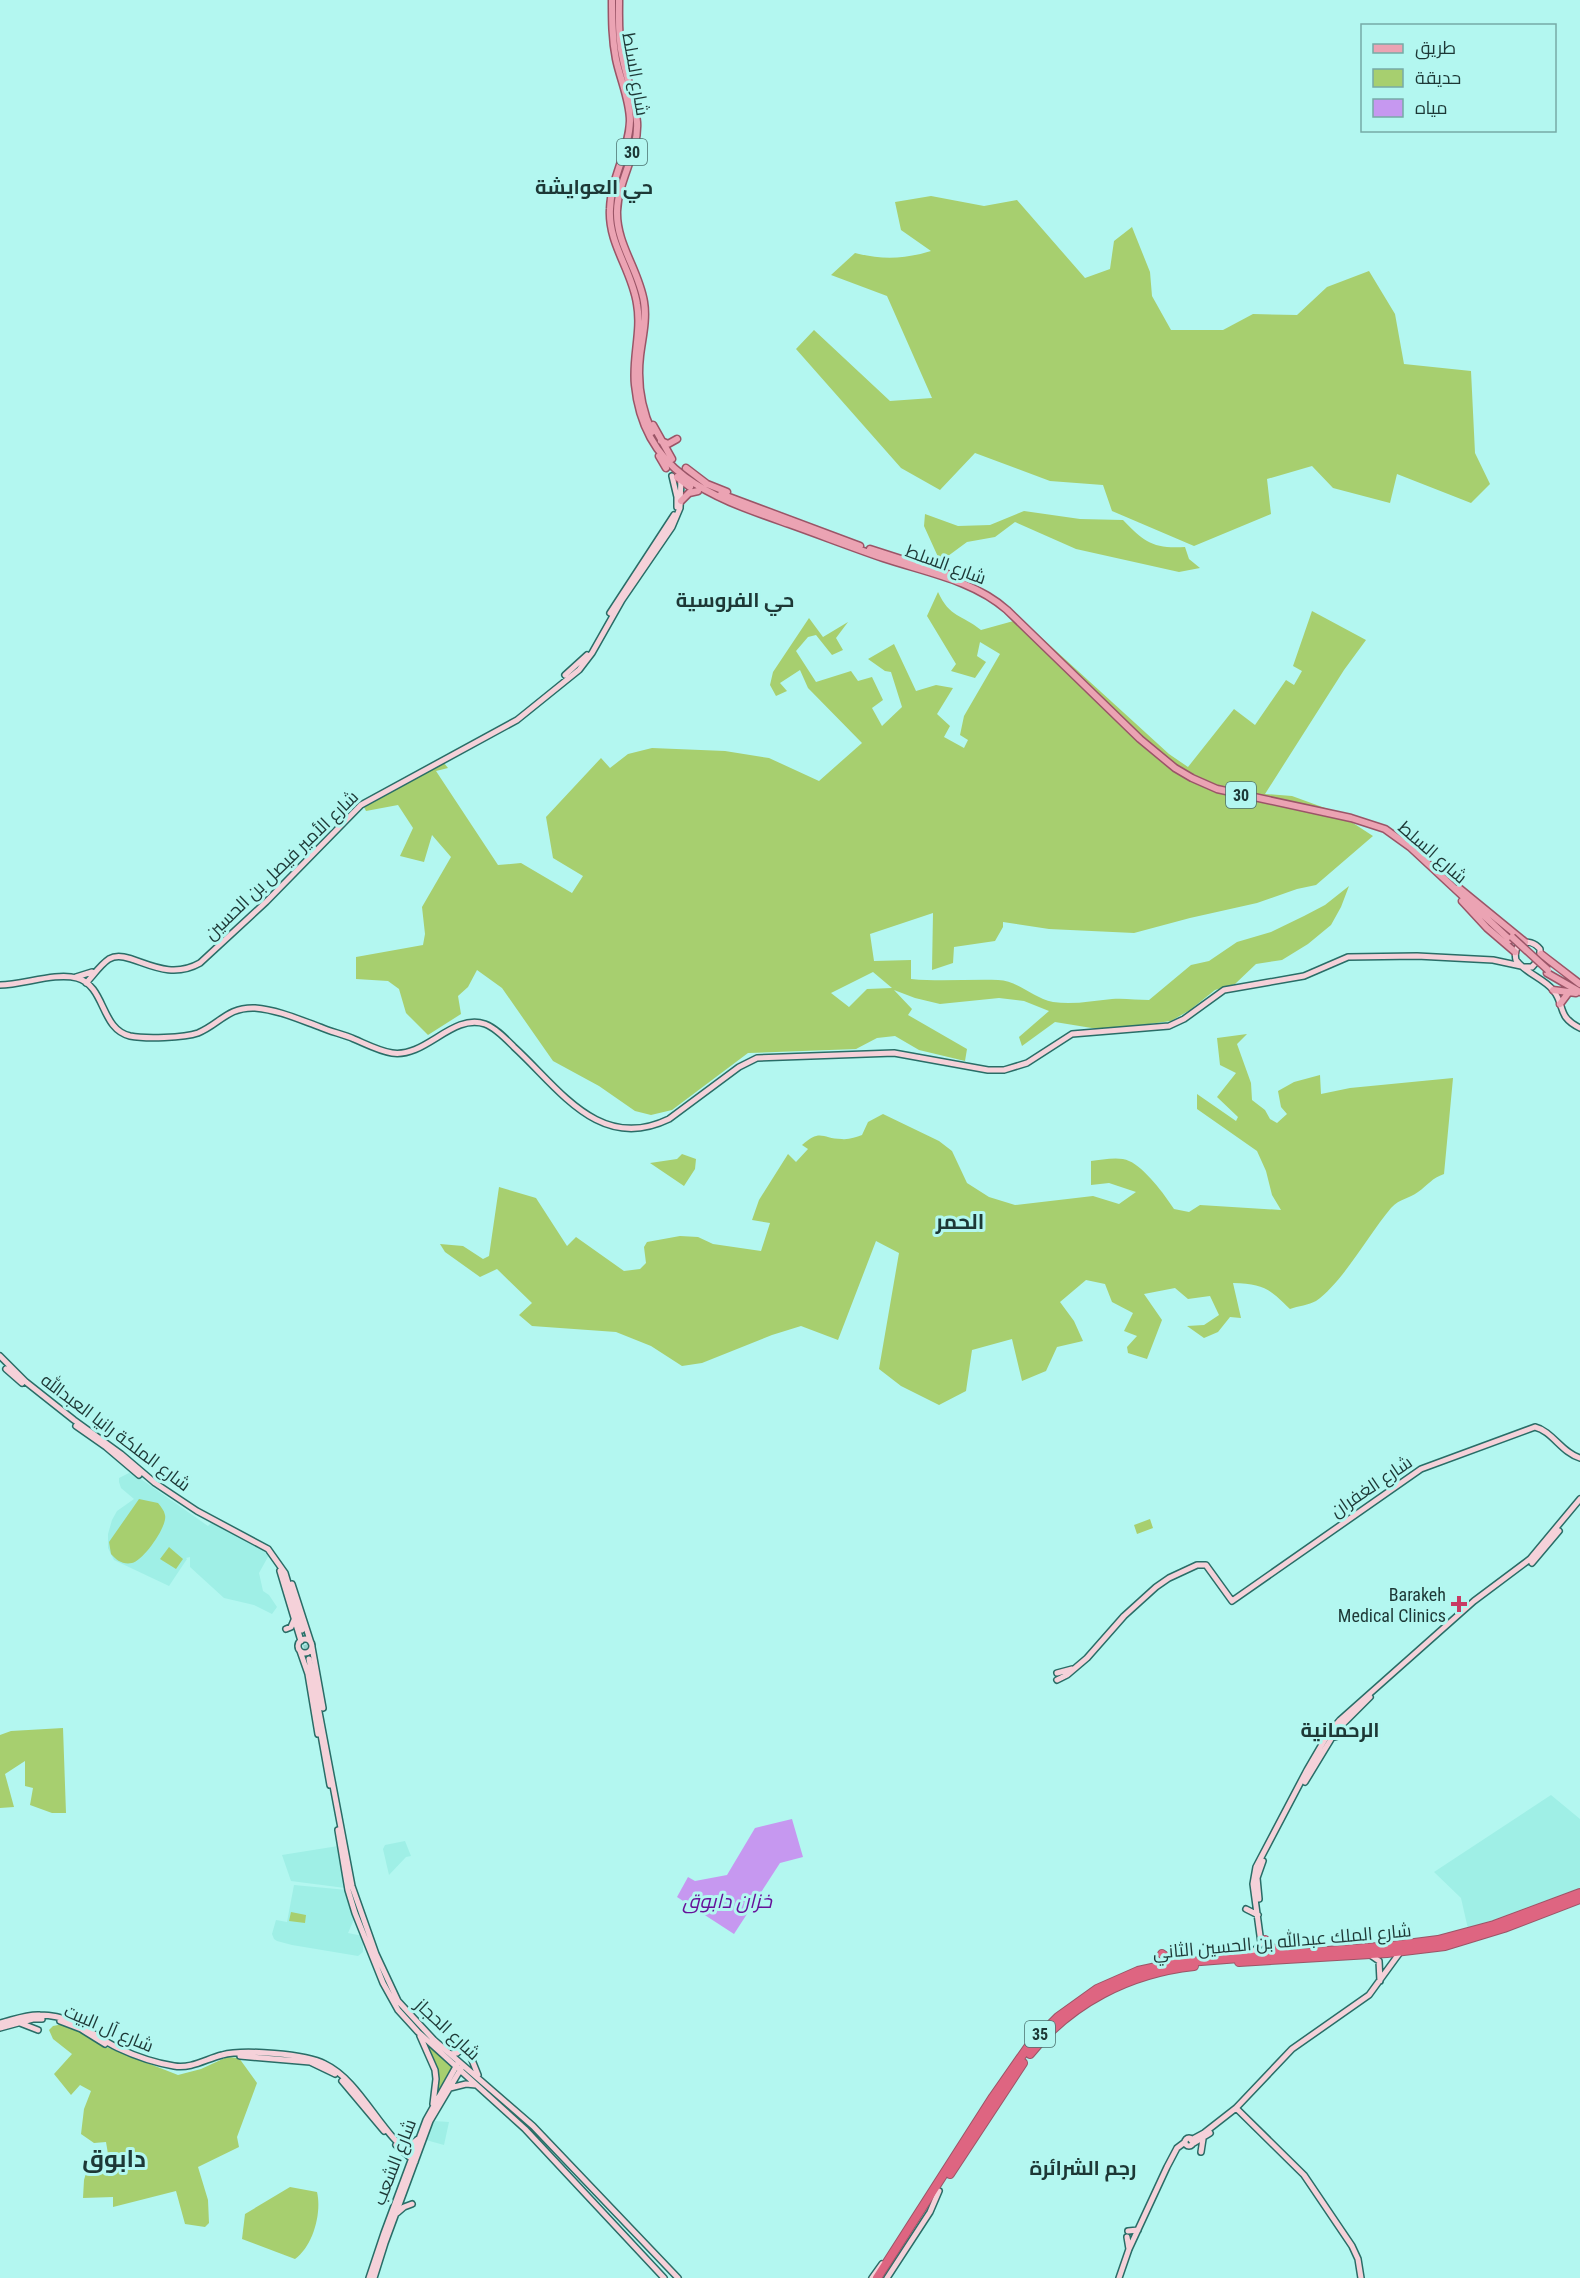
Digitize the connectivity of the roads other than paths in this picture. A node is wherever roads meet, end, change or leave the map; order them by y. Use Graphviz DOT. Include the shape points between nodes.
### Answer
graph roads {
  1 [pos="612,0"];
  2 [pos="619,0"];
  3 [pos="642,342"];
  4 [pos="635,352"];
  5 [pos="645,420"];
  6 [pos="677,439"];
  7 [pos="661,441"];
  8 [pos="672,459"];
  9 [pos="666,468"];
  10 [pos="686,468"];
  11 [pos="678,477"];
  12 [pos="698,492"];
  13 [pos="681,501"];
  14 [pos="783,520"];
  15 [pos="830,534"];
  16 [pos="842,544"];
  17 [pos="543,697"];
  18 [pos="1456,888"];
  19 [pos="1525,942"];
  20 [pos="1515,953"];
  21 [pos="1541,954"];
  22 [pos="1500,961"];
  23 [pos="1536,965"];
  24 [pos="1522,966"];
  25 [pos="1548,971"];
  26 [pos="94,972"];
  27 [pos="75,978"];
  28 [pos="86,985"];
  29 [pos="1580,986"];
  30 [pos="0,987"];
  31 [pos="1556,990"];
  32 [pos="1569,992"];
  33 [pos="1580,993"];
  34 [pos="1560,1005"];
  35 [pos="1580,1028"];
  36 [pos="0,1356"];
  37 [pos="0,1362"];
  38 [pos="1580,1458"];
  39 [pos="1580,1499"];
  40 [pos="1580,1505"];
  41 [pos="281,1569"];
  42 [pos="294,1620"];
  43 [pos="286,1629"];
  44 [pos="301,1630"];
  45 [pos="301,1641"];
  46 [pos="312,1645"];
  47 [pos="300,1651"];
  48 [pos="309,1660"];
  49 [pos="1074,1668"];
  50 [pos="1057,1673"];
  51 [pos="1057,1680"];
  52 [pos="1346,1720"];
  53 [pos="1331,1738"];
  54 [pos="325,1747"];
  55 [pos="1580,1893"];
  56 [pos="1580,1899"];
  57 [pos="1246,1909"];
  58 [pos="1258,1914"];
  59 [pos="1265,1940"];
  60 [pos="1401,1952"];
  61 [pos="1162,1954"];
  62 [pos="1284,1954"];
  63 [pos="1369,1954"];
  64 [pos="1243,1956"];
  65 [pos="1266,1958"];
  66 [pos="1175,1963"];
  67 [pos="1379,1983"];
  68 [pos="44,2019"];
  69 [pos="19,2023"];
  70 [pos="0,2025"];
  71 [pos="418,2032"];
  72 [pos="450,2054"];
  73 [pos="460,2066"];
  74 [pos="483,2080"];
  75 [pos="479,2087"];
  76 [pos="448,2089"];
  77 [pos="433,2105"];
  78 [pos="1237,2109"];
  79 [pos="419,2138"];
  80 [pos="1203,2138"];
  81 [pos="1188,2142"];
  82 [pos="398,2143"];
  83 [pos="400,2150"];
  84 [pos="1176,2150"];
  85 [pos="1200,2152"];
  86 [pos="414,2159"];
  87 [pos="405,2176"];
  88 [pos="404,2191"];
  89 [pos="935,2193"];
  90 [pos="395,2214"];
  91 [pos="1138,2230"];
  92 [pos="1129,2249"];
  93 [pos="1127,2257"];
  94 [pos="886,2277"];
  95 [pos="369,2278"];
  96 [pos="374,2278"];
  97 [pos="664,2278"];
  98 [pos="678,2278"];
  99 [pos="872,2278"];
  100 [pos="877,2278"];
  101 [pos="1119,2278"];
  102 [pos="1361,2278"];
  1 -- 4 [label="main road, شارع السلط / 30" via="613,44 630,119 628,142 610,199 610,221 636,297 639,318"];
  2 -- 3 [label="main road, شارع السلط / 30" via="620,46 637,124 619,195 617,220 643,294"];
  3 -- 5 [label="main road, شارع السلط / 30" via="639,382"];
  3 -- 7 [label="main road" via="645,400"];
  4 -- 5 [label="main road, شارع السلط / 30" via="635,385"];
  4 -- 9 [label="main road" via="631,378 636,414"];
  5 -- 14 [label="main road, شارع السلط / 30" via="660,452 694,484 725,500"];
  6 -- 7 [label="main road" via="668,444"];
  7 -- 8 [label="main road"];
  10 -- 15 [label="main road" via="715,488 816,525"];
  11 -- 12 [label="main road"];
  11 -- 13 [label="street, شارع الأمير فيصل بن الحسين"];
  11 -- 17 [label="street, شارع الأمير فيصل بن الحسين" via="677,508 665,531 615,604 588,654"];
  12 -- 13 [label="main road" via="689,493"];
  12 -- 16 [label="main road"];
  13 -- 17 [label="street, شارع الأمير فيصل بن الحسين" via="672,527 622,600 592,653 579,670"];
  14 -- 15 [label="main road, شارع السلط / 30"];
  14 -- 16 [label="main road, شارع السلط / 30"];
  15 -- 18 [label="main road, شارع السلط / 30" via="993,593 1162,754 1190,774 1222,786 1376,821 1403,837"];
  16 -- 18 [label="main road, شارع السلط / 30" via="973,587 994,599 1140,739 1192,778 1227,791 1375,825 1405,842"];
  17 -- 26 [label="street, شارع الأمير فيصل بن الحسين" via="501,726 357,803 258,906 194,963 170,968 118,953 107,957"];
  18 -- 19 [label="main road"];
  18 -- 20 [label="main road" via="1477,917"];
  18 -- 25 [label="main road, شارع السلط / 30, bridge"];
  19 -- 20 [label="street" via="1518,945"];
  19 -- 21 [label="street" via="1536,944"];
  20 -- 22 [label="street"];
  20 -- 24 [label="street"];
  21 -- 23 [label="street"];
  21 -- 29 [label="main road"];
  22 -- 24 [label="street"];
  22 -- 28 [label="street" via="1348,957 1304,976 1224,990 1169,1026 1072,1034 1027,1063 1009,1069 988,1070 894,1053 757,1058 669,1119 629,1129 609,1126 578,1108 486,1024 462,1025 410,1051 394,1053 289,1015 247,1008 233,1011 192,1035 126,1035 118,1030"];
  23 -- 24 [label="street"];
  23 -- 31 [label="street" via="1537,975"];
  24 -- 31 [label="street"];
  25 -- 29 [label="main road, شارع السلط / 30"];
  25 -- 33 [label="main road, شارع السلط / 30"];
  26 -- 27 [label="street"];
  26 -- 28 [label="street"];
  26 -- 28 [label="street, شارع الأمير فيصل بن الحسين"];
  27 -- 28 [label="street"];
  27 -- 30 [label="street"];
  28 -- 30 [label="street" via="62,981"];
  31 -- 32 [label="main road"];
  31 -- 34 [label="street"];
  32 -- 33 [label="main road"];
  32 -- 34 [label="main road"];
  34 -- 35 [label="street" via="1566,1019"];
  36 -- 41 [label="street, شارع الملكة رانيا العبدالله" via="26,1382 151,1480 193,1509 265,1546"];
  37 -- 41 [label="street, شارع الملكة رانيا العبدالله" via="152,1486 266,1550"];
  38 -- 49 [label="street, شارع الغفران" via="1569,1454 1541,1429 1531,1428 1421,1469 1232,1601 1203,1563 1171,1577 1124,1616"];
  39 -- 58 [label="street" via="1530,1560 1474,1601 1332,1729 1256,1867 1253,1884"];
  40 -- 52 [label="street" via="1532,1562 1483,1598"];
  41 -- 42 [label="street"];
  41 -- 44 [label="street" via="294,1588"];
  42 -- 43 [label="street"];
  42 -- 44 [label="street"];
  44 -- 45 [label="street"];
  44 -- 46 [label="street"];
  45 -- 46 [label="street"];
  45 -- 47 [label="street"];
  46 -- 47 [label="street" via="308,1653"];
  46 -- 48 [label="street"];
  47 -- 48 [label="street"];
  48 -- 54 [label="street" via="318,1737"];
  48 -- 54 [label="street" via="328,1740"];
  49 -- 50 [label="street"];
  49 -- 51 [label="street"];
  52 -- 53 [label="street"];
  52 -- 53 [label="street" via="1347,1733"];
  53 -- 59 [label="street" via="1260,1867 1257,1887"];
  54 -- 71 [label="street, شارع الحجاز" via="344,1870 355,1913 389,1994"];
  54 -- 72 [label="street, شارع الحجاز" via="352,1886 376,1954 400,2004"];
  55 -- 62 [label="highway, شارع الملك عبدالله بن الحسين الثاني / 35" via="1494,1925 1438,1940"];
  56 -- 60 [label="highway, شارع الملك عبدالله بن الحسين الثاني / 35" via="1465,1941"];
  57 -- 58 [label="street"];
  58 -- 64 [label="street" via="1261,1943"];
  59 -- 62 [label="highway"];
  59 -- 65 [label="street"];
  60 -- 63 [label="highway, شارع الملك عبدالله بن الحسين الثاني / 35"];
  60 -- 67 [label="street"];
  61 -- 66 [label="highway"];
  62 -- 65 [label="highway, شارع الملك عبدالله بن الحسين الثاني / 35"];
  63 -- 65 [label="highway, شارع الملك عبدالله بن الحسين الثاني / 35"];
  63 -- 67 [label="street" via="1380,1964"];
  64 -- 65 [label="highway, شارع الملك عبدالله بن الحسين الثاني / 35"];
  64 -- 66 [label="highway, شارع الملك عبدالله بن الحسين الثاني / 35"];
  65 -- 89 [label="highway, شارع الملك عبدالله بن الحسين الثاني / 35" via="1162,1971 1127,1982 1082,2005 1031,2052"];
  66 -- 89 [label="highway, شارع الملك عبدالله بن الحسين الثاني / 35" via="1144,1969 1109,1983 1049,2025 1011,2072"];
  67 -- 78 [label="street" via="1365,1999 1292,2049"];
  68 -- 69 [label="street, شارع آل البيت"];
  68 -- 69 [label="street" via="39,2030"];
  68 -- 83 [label="street, شارع آل البيت" via="71,2024 114,2049 173,2069 242,2056 318,2064 338,2076"];
  69 -- 70 [label="street, شارع آل البيت"];
  70 -- 82 [label="street, شارع آل البيت" via="36,2015 68,2019 120,2049 180,2067 241,2052 315,2059 344,2078"];
  71 -- 73 [label="street, شارع الحجاز"];
  71 -- 77 [label="street" via="435,2070"];
  72 -- 73 [label="street, شارع الحجاز"];
  72 -- 74 [label="street" via="466,2048"];
  73 -- 74 [label="street, شارع الحجاز"];
  73 -- 75 [label="street, شارع الحجاز"];
  73 -- 76 [label="street, شارع الشعب"];
  73 -- 77 [label="street, شارع الشعب"];
  74 -- 98 [label="street, شارع الحجاز" via="533,2126"];
  75 -- 76 [label="street" via="466,2084"];
  75 -- 97 [label="street, شارع الحجاز" via="525,2129"];
  76 -- 86 [label="street, شارع الشعب"];
  77 -- 79 [label="street, شارع الشعب"];
  78 -- 80 [label="street"];
  78 -- 81 [label="street"];
  78 -- 102 [label="street" via="1304,2175 1355,2251"];
  79 -- 82 [label="street" via="409,2146"];
  79 -- 86 [label="street, شارع الشعب"];
  80 -- 81 [label="street"];
  80 -- 85 [label="street"];
  81 -- 84 [label="street"];
  81 -- 84 [label="street"];
  82 -- 86 [label="street, شارع آل البيت"];
  83 -- 86 [label="street, شارع آل البيت"];
  83 -- 87 [label="street" via="406,2162"];
  84 -- 91 [label="street"];
  86 -- 87 [label="street, شارع الشعب"];
  86 -- 88 [label="street, شارع الشعب"];
  87 -- 95 [label="street, شارع الشعب"];
  88 -- 90 [label="street, شارع الشعب"];
  88 -- 90 [label="street" via="412,2204"];
  89 -- 94 [label="highway, شارع الملك عبدالله بن الحسين الثاني / 35"];
  89 -- 99 [label="street" via="921,2205"];
  89 -- 100 [label="highway, شارع الملك عبدالله بن الحسين الثاني / 35"];
  90 -- 96 [label="street, شارع الشعب"];
  91 -- 92 [label="street"];
  91 -- 92 [label="street" via="1127,2234"];
  91 -- 93 [label="street"];
  92 -- 93 [label="street"];
  93 -- 101 [label="street"];
}
